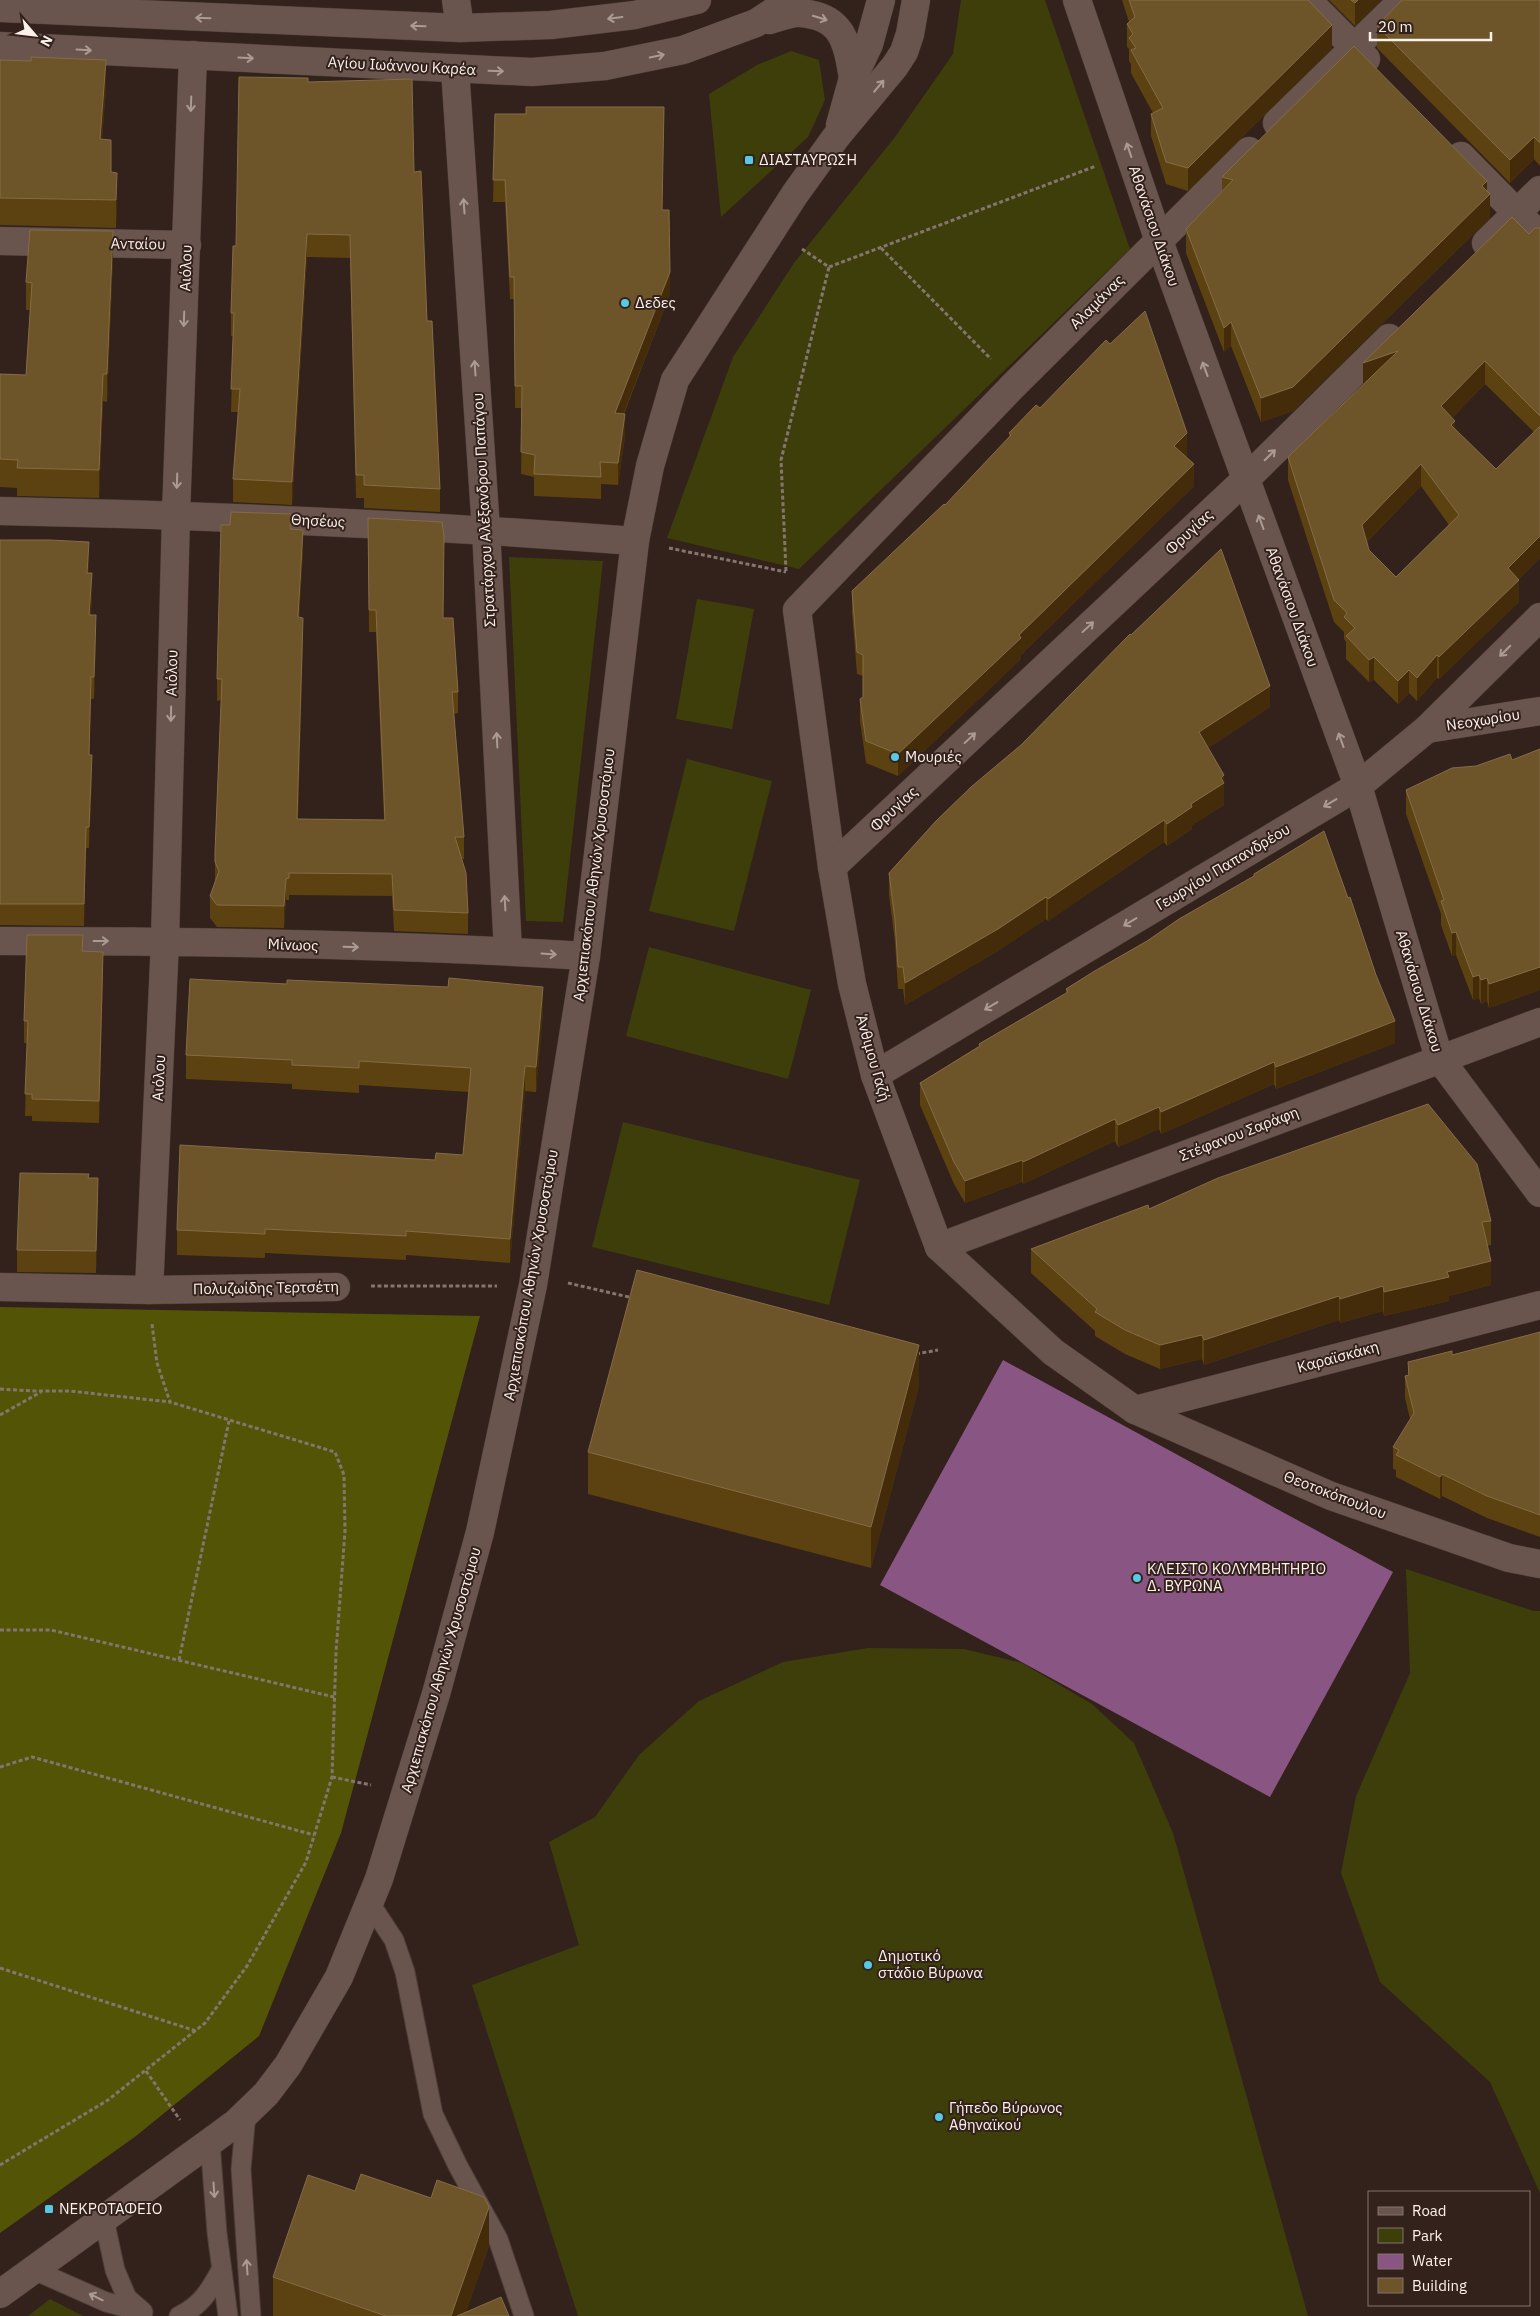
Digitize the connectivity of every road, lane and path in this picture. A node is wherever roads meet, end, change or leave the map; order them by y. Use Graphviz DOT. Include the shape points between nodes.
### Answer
graph roads {
  1 [pos="456,0"];
  2 [pos="697,0"];
  3 [pos="791,0"];
  4 [pos="881,0"];
  5 [pos="916,0"];
  6 [pos="1077,0"];
  7 [pos="1308,0"];
  8 [pos="1403,0"];
  9 [pos="0,8"];
  10 [pos="130,8"];
  11 [pos="756,23"];
  12 [pos="460,28"];
  13 [pos="0,46"];
  14 [pos="1354,46"];
  15 [pos="193,55"];
  16 [pos="455,69"];
  17 [pos="1381,74"];
  18 [pos="853,78"];
  19 [pos="836,136"];
  20 [pos="1442,136"];
  21 [pos="1130,153"];
  22 [pos="1540,190"];
  23 [pos="1517,212"];
  24 [pos="772,230"];
  25 [pos="1540,236"];
  26 [pos="0,241"];
  27 [pos="1159,241"];
  28 [pos="187,245"];
  29 [pos="880,248"];
  30 [pos="1468,260"];
  31 [pos="829,267"];
  32 [pos="1405,322"];
  33 [pos="1012,387"];
  34 [pos="1245,480"];
  35 [pos="0,510"];
  36 [pos="176,514"];
  37 [pos="486,530"];
  38 [pos="635,541"];
  39 [pos="682,551"];
  40 [pos="786,572"];
  41 [pos="797,610"];
  42 [pos="1540,617"];
  43 [pos="1540,711"];
  44 [pos="1426,729"];
  45 [pos="1358,786"];
  46 [pos="832,867"];
  47 [pos="0,941"];
  48 [pos="165,941"];
  49 [pos="508,951"];
  50 [pos="586,956"];
  51 [pos="1540,1022"];
  52 [pos="1439,1058"];
  53 [pos="875,1075"];
  54 [pos="1540,1193"];
  55 [pos="939,1247"];
  56 [pos="534,1280"];
  57 [pos="0,1287"];
  58 [pos="336,1287"];
  59 [pos="149,1290"];
  60 [pos="634,1298"];
  61 [pos="1540,1305"];
  62 [pos="938,1350"];
  63 [pos="911,1356"];
  64 [pos="0,1389"];
  65 [pos="42,1391"];
  66 [pos="170,1402"];
  67 [pos="1135,1410"];
  68 [pos="0,1416"];
  69 [pos="229,1421"];
  70 [pos="1540,1564"];
  71 [pos="0,1630"];
  72 [pos="179,1660"];
  73 [pos="334,1697"];
  74 [pos="0,1767"];
  75 [pos="314,1835"];
  76 [pos="369,1902"];
  77 [pos="0,1968"];
  78 [pos="196,2031"];
  79 [pos="146,2071"];
  80 [pos="246,2114"];
  81 [pos="205,2145"];
  82 [pos="0,2165"];
  83 [pos="104,2219"];
  84 [pos="34,2270"];
  85 [pos="221,2270"];
  86 [pos="0,2294"];
  87 [pos="149,2315"];
  88 [pos="180,2316"];
  89 [pos="228,2316"];
  90 [pos="251,2316"];
  91 [pos="524,2316"];
  1 -- 12 [label="street"];
  2 -- 12 [label="street, one-way" via="635,15 570,23"];
  3 -- 11 [label="street, Αγίου Ιωάννου Καρέα"];
  4 -- 18 [label="street, Αρχιεπισκόπου Αθηνών Χρυσοστόμου" via="869,44"];
  19 -- 5 [label="street, Αρχιεπισκόπου Αθηνών Χρυσοστόμου, one-way" via="904,52"];
  21 -- 6 [label="street, Αθανάσιου Διάκου, one-way"];
  7 -- 14 [label="street"];
  8 -- 14 [label="street, Αλαμάνας"];
  9 -- 10 [label="street"];
  12 -- 10 [label="street, one-way"];
  16 -- 11 [label="street, Αγίου Ιωάννου Καρέα, one-way" via="532,72 605,66 684,50"];
  11 -- 18 [label="street, one-way" via="798,12 825,19 840,30 847,45"];
  13 -- 15 [label="street, Αγίου Ιωάννου Καρέα, one-way"];
  14 -- 17 [label="street"];
  14 -- 27 [label="street, Αλαμάνας"];
  15 -- 16 [label="street, Αγίου Ιωάννου Καρέα, one-way"];
  15 -- 28 [label="street, Αιόλου, one-way"];
  37 -- 16 [label="street, Στρατάρχου Αλέξανδρου Παπάγου, one-way"];
  18 -- 19 [label="street, Αρχιεπισκόπου Αθηνών Χρυσοστόμου"];
  19 -- 24 [label="street, Αρχιεπισκόπου Αθηνών Χρυσοστόμου"];
  20 -- 23 [label="street"];
  21 -- 27 [label="street, Αθανάσιου Διάκου"];
  21 -- 29 [label="path"];
  22 -- 23 [label="street"];
  23 -- 25 [label="street"];
  23 -- 30 [label="street"];
  24 -- 31 [label="path"];
  24 -- 38 [label="street, Αρχιεπισκόπου Αθηνών Χρυσοστόμου" via="675,380 650,466"];
  26 -- 28 [label="street, Ανταίου"];
  27 -- 33 [label="street, Αλαμάνας"];
  34 -- 27 [label="street, Αθανάσιου Διάκου, one-way"];
  28 -- 36 [label="street, Αιόλου, one-way"];
  29 -- 31 [label="path"];
  29 -- 33 [label="path" via="993,361"];
  31 -- 40 [label="path" via="780,460"];
  34 -- 32 [label="street, Φρυγίας, one-way"];
  33 -- 41 [label="street, Αλαμάνας"];
  45 -- 34 [label="street, Αθανάσιου Διάκου, one-way"];
  46 -- 34 [label="street, Φρυγίας, one-way"];
  35 -- 36 [label="street, Θησέως"];
  36 -- 37 [label="street, Θησέως"];
  36 -- 48 [label="street, Αιόλου, one-way"];
  37 -- 38 [label="street, Θησέως"];
  49 -- 37 [label="street, Στρατάρχου Αλέξανδρου Παπάγου, one-way"];
  38 -- 50 [label="street, Αρχιεπισκόπου Αθηνών Χρυσοστόμου"];
  39 -- 40 [label="path"];
  40 -- 41 [label="path"];
  41 -- 46 [label="street, Άνθιμου Γαζή"];
  42 -- 44 [label="street, Γεωργίου Παπανδρέου, one-way"];
  43 -- 44 [label="street, Νεοχωρίου"];
  44 -- 45 [label="street, Γεωργίου Παπανδρέου"];
  45 -- 52 [label="street, Αθανάσιου Διάκου"];
  45 -- 53 [label="street, Γεωργίου Παπανδρέου, one-way"];
  46 -- 53 [label="street, Άνθιμου Γαζή" via="852,984"];
  47 -- 48 [label="street, Μίνωος, one-way"];
  48 -- 49 [label="street, Μίνωος, one-way"];
  48 -- 59 [label="street, Αιόλου"];
  49 -- 50 [label="street, Μίνωος, one-way"];
  50 -- 56 [label="street, Αρχιεπισκόπου Αθηνών Χρυσοστόμου"];
  51 -- 52 [label="street, Στέφανου Σαράφη"];
  52 -- 54 [label="street, Αθανάσιου Διάκου"];
  52 -- 55 [label="street, Στέφανου Σαράφη"];
  53 -- 55 [label="street, Άνθιμου Γαζή"];
  55 -- 67 [label="street, Άνθιμου Γαζή" via="1053,1352"];
  56 -- 58 [label="path, Πολυζωίδης Τερτσέτη"];
  56 -- 60 [label="path, Πολυζωίδης Τερτσέτη"];
  56 -- 76 [label="street, Αρχιεπισκόπου Αθηνών Χρυσοστόμου" via="477,1542 436,1694"];
  57 -- 59 [label="street, Πολυζωίδης Τερτσέτη"];
  58 -- 59 [label="street, Πολυζωίδης Τερτσέτη"];
  59 -- 66 [label="path" via="157,1364"];
  61 -- 67 [label="street, Καραϊσκάκη"];
  62 -- 63 [label="path"];
  64 -- 65 [label="path"];
  65 -- 66 [label="path"];
  65 -- 68 [label="path"];
  66 -- 69 [label="path"];
  67 -- 70 [label="street, Θεοτοκόπουλου" via="1331,1496 1509,1558"];
  69 -- 72 [label="path"];
  69 -- 73 [label="path" via="335,1452 344,1476 344,1531"];
  71 -- 72 [label="path" via="52,1630"];
  72 -- 73 [label="path"];
  73 -- 75 [label="path" via="332,1777"];
  74 -- 75 [label="path" via="32,1757"];
  75 -- 78 [label="path" via="306,1862 247,1966"];
  76 -- 80 [label="street, Αρχιεπισκόπου Αθηνών Χρυσοστόμου" via="339,1977 293,2057 266,2094"];
  76 -- 91 [label="lane" via="394,1940 405,1972 433,2114 498,2239"];
  77 -- 78 [label="path"];
  78 -- 79 [label="path"];
  79 -- 81 [label="path"];
  79 -- 82 [label="path" via="108,2100"];
  80 -- 81 [label="street, Αρχιεπισκόπου Αθηνών Χρυσοστόμου"];
  90 -- 80 [label="lane, one-way" via="241,2169"];
  81 -- 83 [label="street, Αρχιεπισκόπου Αθηνών Χρυσοστόμου"];
  81 -- 85 [label="lane, one-way"];
  83 -- 84 [label="street, Αρχιεπισκόπου Αθηνών Χρυσοστόμου"];
  83 -- 87 [label="lane" via="115,2270 127,2298"];
  84 -- 86 [label="street, Αρχιεπισκόπου Αθηνών Χρυσοστόμου"];
  87 -- 84 [label="lane, one-way" via="106,2302"];
  85 -- 88 [label="lane" via="209,2293 196,2307"];
  85 -- 89 [label="lane"];
}
